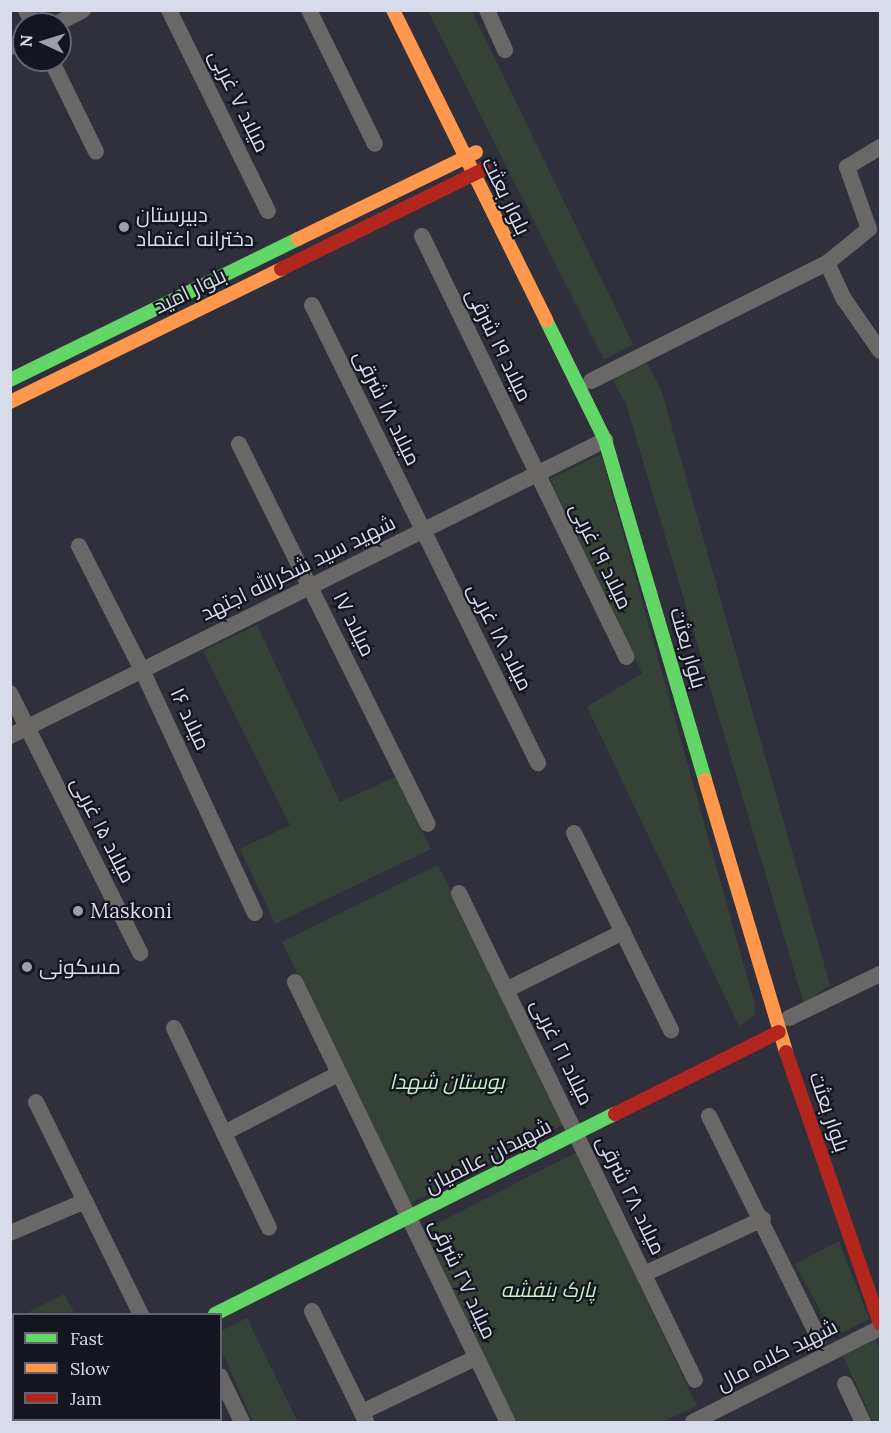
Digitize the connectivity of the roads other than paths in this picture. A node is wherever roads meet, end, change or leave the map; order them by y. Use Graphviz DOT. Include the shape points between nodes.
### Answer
graph roads {
  1 [pos="169,10"];
  2 [pos="309,10"];
  3 [pos="393,10"];
  4 [pos="409,10"];
  5 [pos="487,10"];
  6 [pos="505,50"];
  7 [pos="57,72"];
  8 [pos="375,144"];
  9 [pos="880,147"];
  10 [pos="96,152"];
  11 [pos="470,155"];
  12 [pos="478,172"];
  13 [pos="268,211"];
  14 [pos="422,236"];
  15 [pos="827,263"];
  16 [pos="312,305"];
  17 [pos="123,325"];
  18 [pos="133,342"];
  19 [pos="880,351"];
  20 [pos="50,360"];
  21 [pos="59,378"];
  22 [pos="10,380"];
  23 [pos="591,381"];
  24 [pos="10,402"];
  25 [pos="605,440"];
  26 [pos="239,444"];
  27 [pos="536,474"];
  28 [pos="422,531"];
  29 [pos="79,546"];
  30 [pos="310,586"];
  31 [pos="626,657"];
  32 [pos="142,670"];
  33 [pos="10,693"];
  34 [pos="27,728"];
  35 [pos="10,736"];
  36 [pos="538,763"];
  37 [pos="428,824"];
  38 [pos="574,833"];
  39 [pos="459,893"];
  40 [pos="255,913"];
  41 [pos="623,932"];
  42 [pos="140,953"];
  43 [pos="880,974"];
  44 [pos="295,982"];
  45 [pos="506,990"];
  46 [pos="789,1018"];
  47 [pos="174,1028"];
  48 [pos="671,1030"];
  49 [pos="779,1032"];
  50 [pos="338,1074"];
  51 [pos="36,1102"];
  52 [pos="709,1116"];
  53 [pos="224,1133"];
  54 [pos="577,1135"];
  55 [pos="85,1201"];
  56 [pos="763,1219"];
  57 [pos="410,1220"];
  58 [pos="269,1228"];
  59 [pos="10,1233"];
  60 [pos="644,1274"];
  61 [pos="880,1281"];
  62 [pos="312,1311"];
  63 [pos="141,1313"];
  64 [pos="217,1313"];
  65 [pos="880,1323"];
  66 [pos="880,1328"];
  67 [pos="819,1339"];
  68 [pos="475,1358"];
  69 [pos="222,1380"];
  70 [pos="695,1380"];
  71 [pos="845,1384"];
  72 [pos="364,1417"];
  73 [pos="242,1422"];
  74 [pos="508,1422"];
  75 [pos="693,1422"];
  76 [pos="863,1422"];
  1 -- 13 [label="street, میلاد ۷ غربی"];
  2 -- 8 [label="street"];
  3 -- 11 [label="main road, بلوار بعثت"];
  4 -- 11 [label="main road, بلوار بعثت"];
  5 -- 6 [label="street"];
  7 -- 10 [label="street"];
  9 -- 15 [label="street" via="847,167 869,229"];
  11 -- 12 [label="main road, بلوار بعثت"];
  11 -- 17 [label="main road, بلوار امید"];
  12 -- 18 [label="main road, بلوار امید"];
  12 -- 23 [label="main road, بلوار بعثت"];
  12 -- 25 [label="main road, بلوار بعثت"];
  14 -- 27 [label="street, میلاد ۱۹ شرقی"];
  15 -- 19 [label="street" via="844,299"];
  15 -- 23 [label="street"];
  16 -- 28 [label="street, میلاد ۱۸ شرقی"];
  17 -- 18 [label="main road"];
  17 -- 20 [label="main road, بلوار امید"];
  18 -- 21 [label="main road, بلوار امید"];
  20 -- 21 [label="main road"];
  20 -- 22 [label="main road, بلوار امید"];
  21 -- 24 [label="main road, بلوار امید"];
  23 -- 46 [label="main road, بلوار بعثت" via="617,434"];
  25 -- 27 [label="street, شهید سید شکرالله اجتهد"];
  25 -- 49 [label="main road, بلوار بعثت"];
  26 -- 30 [label="street, میلاد ۱۷"];
  27 -- 28 [label="street, شهید سید شکرالله اجتهد"];
  27 -- 31 [label="street, میلاد ۱۹ غربی"];
  28 -- 30 [label="street, شهید سید شکرالله اجتهد"];
  28 -- 36 [label="street, میلاد ۱۸ غربی"];
  29 -- 32 [label="street, میلاد ۱۶"];
  30 -- 32 [label="street, شهید سید شکرالله اجتهد"];
  30 -- 37 [label="street, میلاد ۱۷"];
  32 -- 34 [label="street, شهید سید شکرالله اجتهد"];
  32 -- 40 [label="street, میلاد ۱۶"];
  33 -- 34 [label="street, میلاد ۱۵ غربی"];
  34 -- 35 [label="street, شهید سید شکرالله اجتهد"];
  34 -- 42 [label="street, میلاد ۱۵ غربی"];
  38 -- 41 [label="street"];
  39 -- 45 [label="street, میلاد ۲۱ غربی"];
  41 -- 45 [label="street"];
  41 -- 48 [label="street"];
  43 -- 46 [label="street"];
  44 -- 50 [label="street, میلاد ۲۷ شرقی"];
  45 -- 54 [label="street, میلاد ۲۱ غربی"];
  46 -- 61 [label="main road, بلوار بعثت"];
  47 -- 53 [label="street"];
  49 -- 54 [label="main road, شهیدان عالمیان"];
  49 -- 65 [label="main road, بلوار بعثت"];
  50 -- 53 [label="street"];
  50 -- 57 [label="street, میلاد ۲۷ شرقی"];
  51 -- 55 [label="street"];
  52 -- 56 [label="street"];
  53 -- 58 [label="street"];
  54 -- 57 [label="main road, شهیدان عالمیان"];
  54 -- 60 [label="street, میلاد ۲۸ شرقی"];
  55 -- 59 [label="street"];
  55 -- 63 [label="street"];
  56 -- 60 [label="street"];
  56 -- 67 [label="street"];
  57 -- 64 [label="main road, شهیدان عالمیان"];
  57 -- 68 [label="street, میلاد ۲۷ شرقی"];
  60 -- 70 [label="street, میلاد ۲۸ شرقی"];
  62 -- 72 [label="street"];
  66 -- 75 [label="street, شهید کلاه مال"];
  68 -- 72 [label="street"];
  68 -- 74 [label="street, میلاد ۲۷ شرقی"];
  69 -- 73 [label="street"];
  71 -- 76 [label="street"];
}
